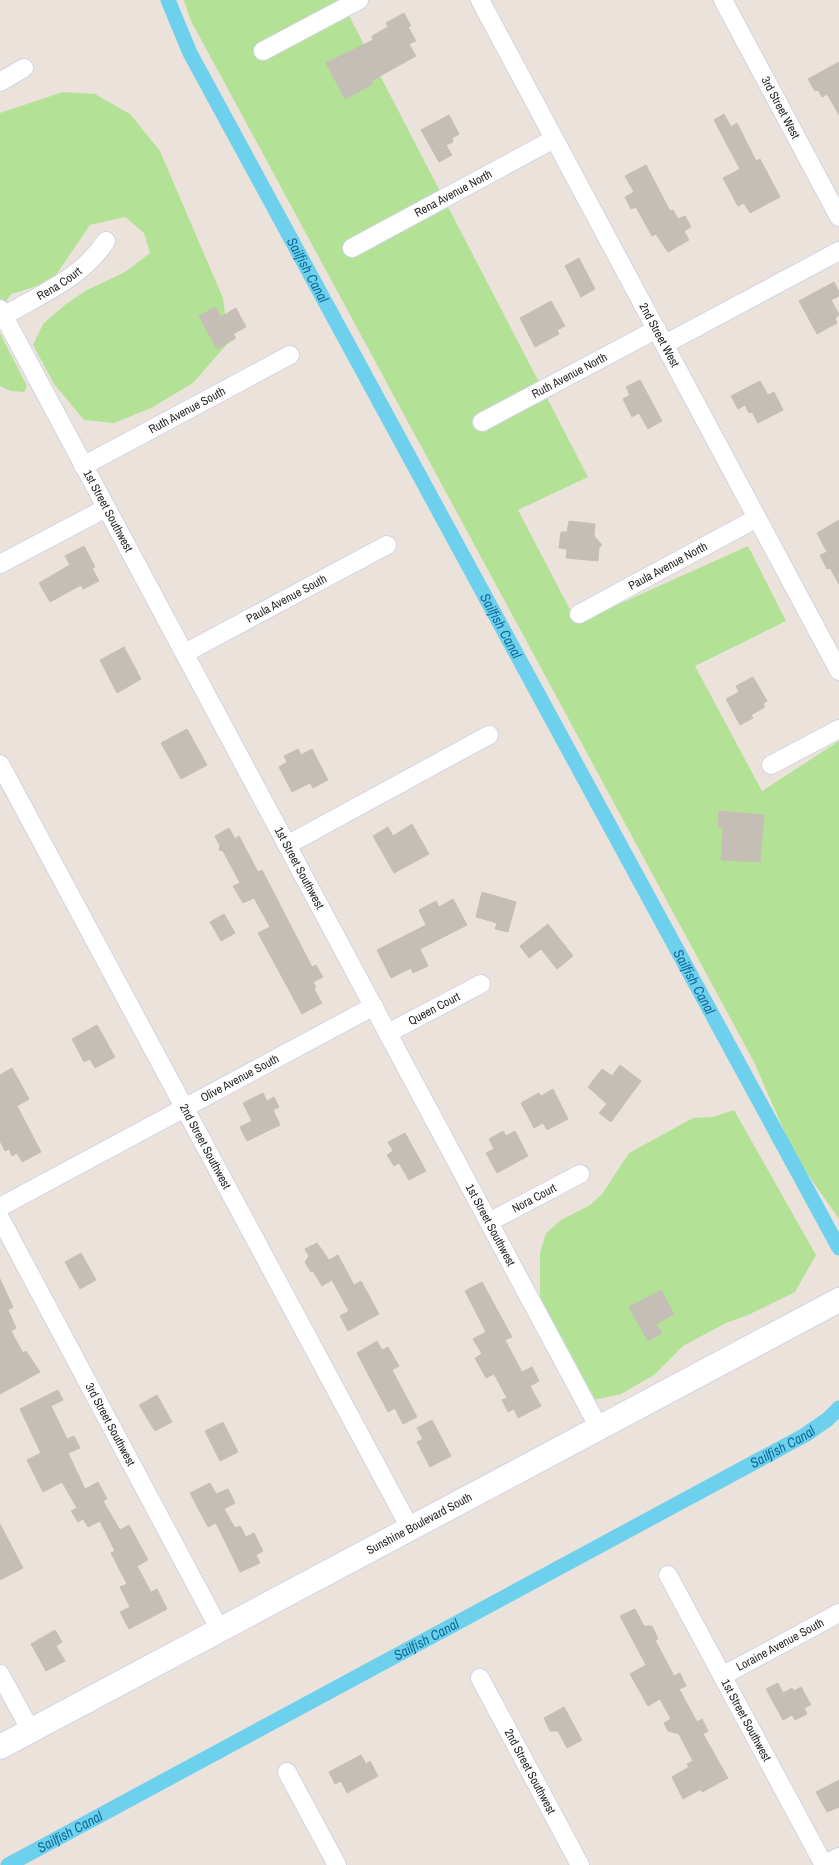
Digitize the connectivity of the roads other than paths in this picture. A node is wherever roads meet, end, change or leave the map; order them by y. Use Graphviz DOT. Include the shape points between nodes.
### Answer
graph roads {
  1 [pos="359,0"];
  2 [pos="480,0"];
  3 [pos="723,0"];
  4 [pos="264,51"];
  5 [pos="24,68"];
  6 [pos="0,82"];
  7 [pos="554,139"];
  8 [pos="839,216"];
  9 [pos="106,241"];
  10 [pos="352,248"];
  11 [pos="839,251"];
  12 [pos="2,312"];
  13 [pos="661,337"];
  14 [pos="290,355"];
  15 [pos="482,422"];
  16 [pos="83,466"];
  17 [pos="106,508"];
  18 [pos="756,518"];
  19 [pos="388,545"];
  20 [pos="0,564"];
  21 [pos="579,614"];
  22 [pos="185,653"];
  23 [pos="839,671"];
  24 [pos="839,729"];
  25 [pos="489,735"];
  26 [pos="0,764"];
  27 [pos="772,765"];
  28 [pos="287,845"];
  29 [pos="481,984"];
  30 [pos="374,1006"];
  31 [pos="388,1033"];
  32 [pos="184,1108"];
  33 [pos="580,1174"];
  34 [pos="0,1207"];
  35 [pos="0,1218"];
  36 [pos="490,1222"];
  37 [pos="837,1300"];
  38 [pos="598,1426"];
  39 [pos="410,1528"];
  40 [pos="668,1575"];
  41 [pos="839,1613"];
  42 [pos="220,1630"];
  43 [pos="0,1674"];
  44 [pos="722,1676"];
  45 [pos="480,1678"];
  46 [pos="31,1731"];
  47 [pos="0,1748"];
  48 [pos="287,1772"];
  49 [pos="839,1857"];
  50 [pos="337,1865"];
  51 [pos="580,1865"];
  52 [pos="824,1865"];
  1 -- 4 [label="street"];
  2 -- 7 [label="street, 2nd Street West"];
  3 -- 8 [label="street, 3rd Street West"];
  5 -- 6 [label="street"];
  7 -- 10 [label="street, Rena Avenue North"];
  7 -- 13 [label="street, 2nd Street West"];
  9 -- 12 [label="street, Rena Court" via="83,269"];
  11 -- 13 [label="street, Ruth Avenue North"];
  12 -- 16 [label="street, 1st Street Southwest"];
  13 -- 15 [label="street, Ruth Avenue North"];
  13 -- 18 [label="street, 2nd Street West"];
  14 -- 16 [label="street, Ruth Avenue South"];
  16 -- 17 [label="street, 1st Street Southwest"];
  17 -- 20 [label="street"];
  17 -- 22 [label="street, 1st Street Southwest"];
  18 -- 21 [label="street, Paula Avenue North"];
  18 -- 23 [label="street, 2nd Street West"];
  19 -- 22 [label="street, Paula Avenue South"];
  22 -- 28 [label="street, 1st Street Southwest"];
  24 -- 27 [label="street"];
  25 -- 28 [label="street"];
  26 -- 32 [label="street, 2nd Street Southwest"];
  28 -- 30 [label="street, 1st Street Southwest"];
  29 -- 31 [label="street, Queen Court"];
  30 -- 31 [label="street, 1st Street Southwest"];
  30 -- 32 [label="street, Olive Avenue South"];
  31 -- 36 [label="street, 1st Street Southwest"];
  32 -- 34 [label="street, Olive Avenue South"];
  32 -- 39 [label="street, 2nd Street Southwest"];
  33 -- 36 [label="street, Nora Court"];
  35 -- 42 [label="street, 3rd Street Southwest"];
  36 -- 38 [label="street, 1st Street Southwest"];
  37 -- 38 [label="street, Sunshine Boulevard South"];
  38 -- 39 [label="street, Sunshine Boulevard South"];
  39 -- 42 [label="street, Sunshine Boulevard South"];
  40 -- 44 [label="street, 1st Street Southwest"];
  41 -- 44 [label="street, Loraine Avenue South"];
  42 -- 46 [label="street, Sunshine Boulevard South"];
  43 -- 46 [label="street"];
  44 -- 52 [label="street, 1st Street Southwest"];
  45 -- 51 [label="street, 2nd Street Southwest"];
  46 -- 47 [label="street, Sunshine Boulevard South"];
  48 -- 50 [label="street"];
  49 -- 52 [label="street"];
}
